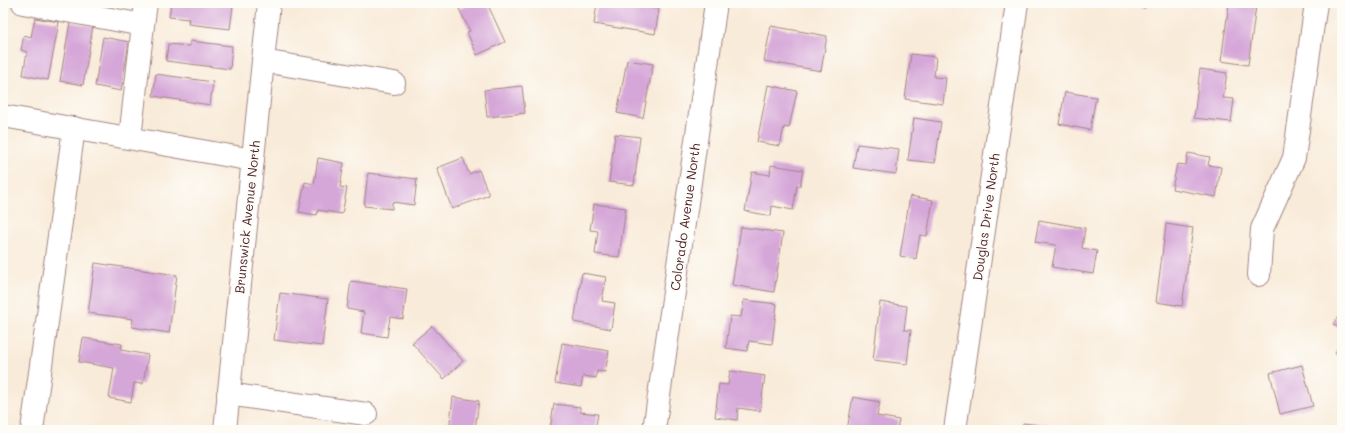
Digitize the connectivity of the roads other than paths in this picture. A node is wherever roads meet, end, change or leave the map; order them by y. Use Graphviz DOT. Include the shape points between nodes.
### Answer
graph roads {
  1 [pos="23,3"];
  2 [pos="146,3"];
  3 [pos="269,3"];
  4 [pos="716,3"];
  5 [pos="1014,3"];
  6 [pos="1316,3"];
  7 [pos="143,25"];
  8 [pos="263,61"];
  9 [pos="394,83"];
  10 [pos="3,116"];
  11 [pos="74,128"];
  12 [pos="130,138"];
  13 [pos="253,160"];
  14 [pos="1259,275"];
  15 [pos="228,394"];
  16 [pos="366,414"];
  17 [pos="32,430"];
  18 [pos="225,430"];
  19 [pos="654,430"];
  20 [pos="955,430"];
  1 -- 7 [label="street"];
  2 -- 7 [label="street"];
  3 -- 8 [label="street, Brunswick Avenue North"];
  4 -- 19 [label="street, Colorado Avenue North"];
  5 -- 20 [label="street, Douglas Drive North"];
  6 -- 14 [label="street" via="1294,158 1262,229"];
  7 -- 12 [label="street"];
  8 -- 9 [label="street"];
  8 -- 13 [label="street, Brunswick Avenue North"];
  10 -- 11 [label="street"];
  11 -- 12 [label="street"];
  11 -- 17 [label="street"];
  12 -- 13 [label="street"];
  13 -- 15 [label="street, Brunswick Avenue North"];
  15 -- 16 [label="street"];
  15 -- 18 [label="street, Brunswick Avenue North"];
}
